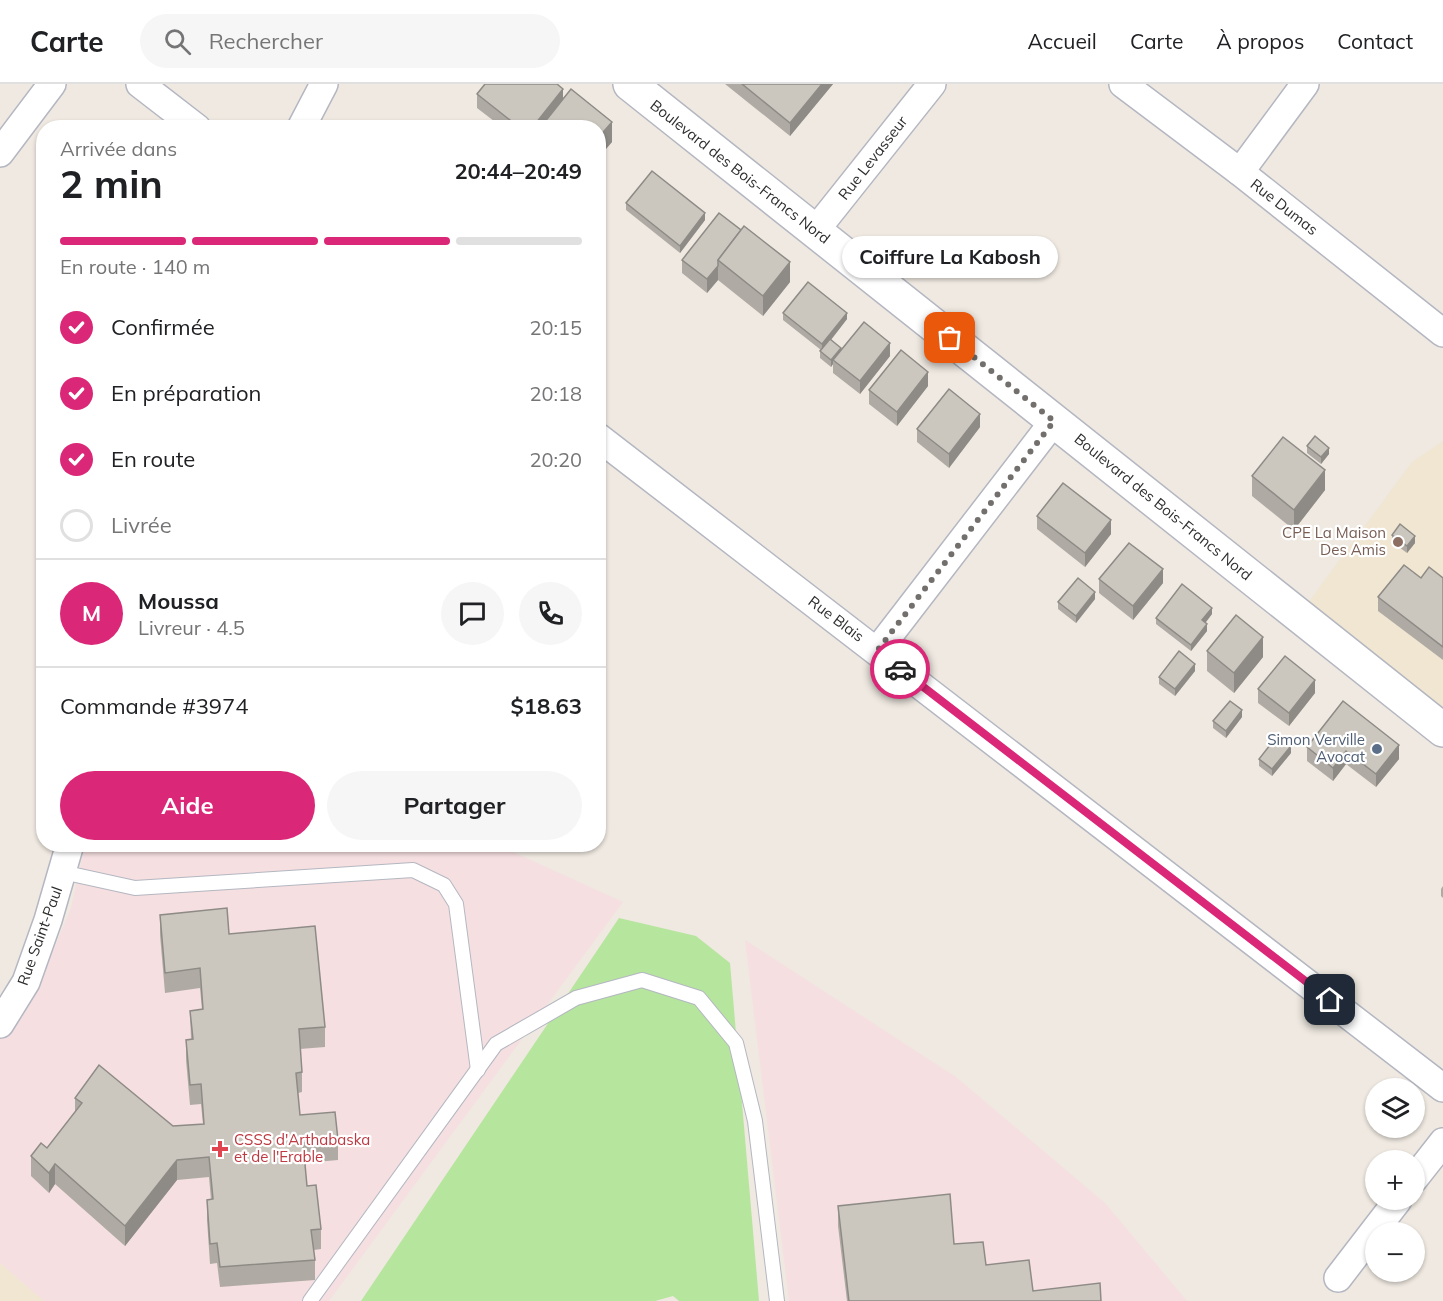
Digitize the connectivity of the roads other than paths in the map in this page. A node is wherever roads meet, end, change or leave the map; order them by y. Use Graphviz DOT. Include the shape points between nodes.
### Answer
graph roads {
  1 [pos="52,84"];
  2 [pos="140,84"];
  3 [pos="324,84"];
  4 [pos="630,84"];
  5 [pos="932,84"];
  6 [pos="1123,84"];
  7 [pos="1305,84"];
  8 [pos="187,120"];
  9 [pos="305,120"];
  10 [pos="0,153"];
  11 [pos="1240,172"];
  12 [pos="815,231"];
  13 [pos="1443,333"];
  14 [pos="1054,421"];
  15 [pos="606,443"];
  16 [pos="877,651"];
  17 [pos="1443,730"];
  18 [pos="68,852"];
  19 [pos="62,872"];
  20 [pos="0,1024"];
  21 [pos="478,1070"];
  22 [pos="1443,1088"];
  23 [pos="1443,1142"];
  24 [pos="1425,1165"];
  25 [pos="1390,1210"];
  26 [pos="1338,1278"];
  27 [pos="310,1301"];
  28 [pos="777,1301"];
  1 -- 10 [label="street"];
  2 -- 8 [label="street"];
  3 -- 9 [label="street"];
  4 -- 12 [label="street, Boulevard des Bois-Francs Nord"];
  5 -- 12 [label="street, Rue Levasseur"];
  6 -- 11 [label="street, Rue Dumas"];
  7 -- 11 [label="street"];
  11 -- 13 [label="street, Rue Dumas"];
  12 -- 14 [label="street, Boulevard des Bois-Francs Nord"];
  14 -- 16 [label="street"];
  14 -- 17 [label="street, Boulevard des Bois-Francs Nord"];
  15 -- 16 [label="street, Rue Blais"];
  16 -- 22 [label="street, Rue Blais"];
  18 -- 19 [label="street, Rue Saint-Paul"];
  19 -- 20 [label="street, Rue Saint-Paul" via="26,982"];
  19 -- 21 [label="lane" via="135,888 413,870 444,885 456,904"];
  21 -- 27 [label="lane"];
  21 -- 28 [label="lane" via="496,1044 576,998 642,981 699,998 736,1043 755,1121"];
  23 -- 24 [label="street"];
  25 -- 26 [label="street"];
}
